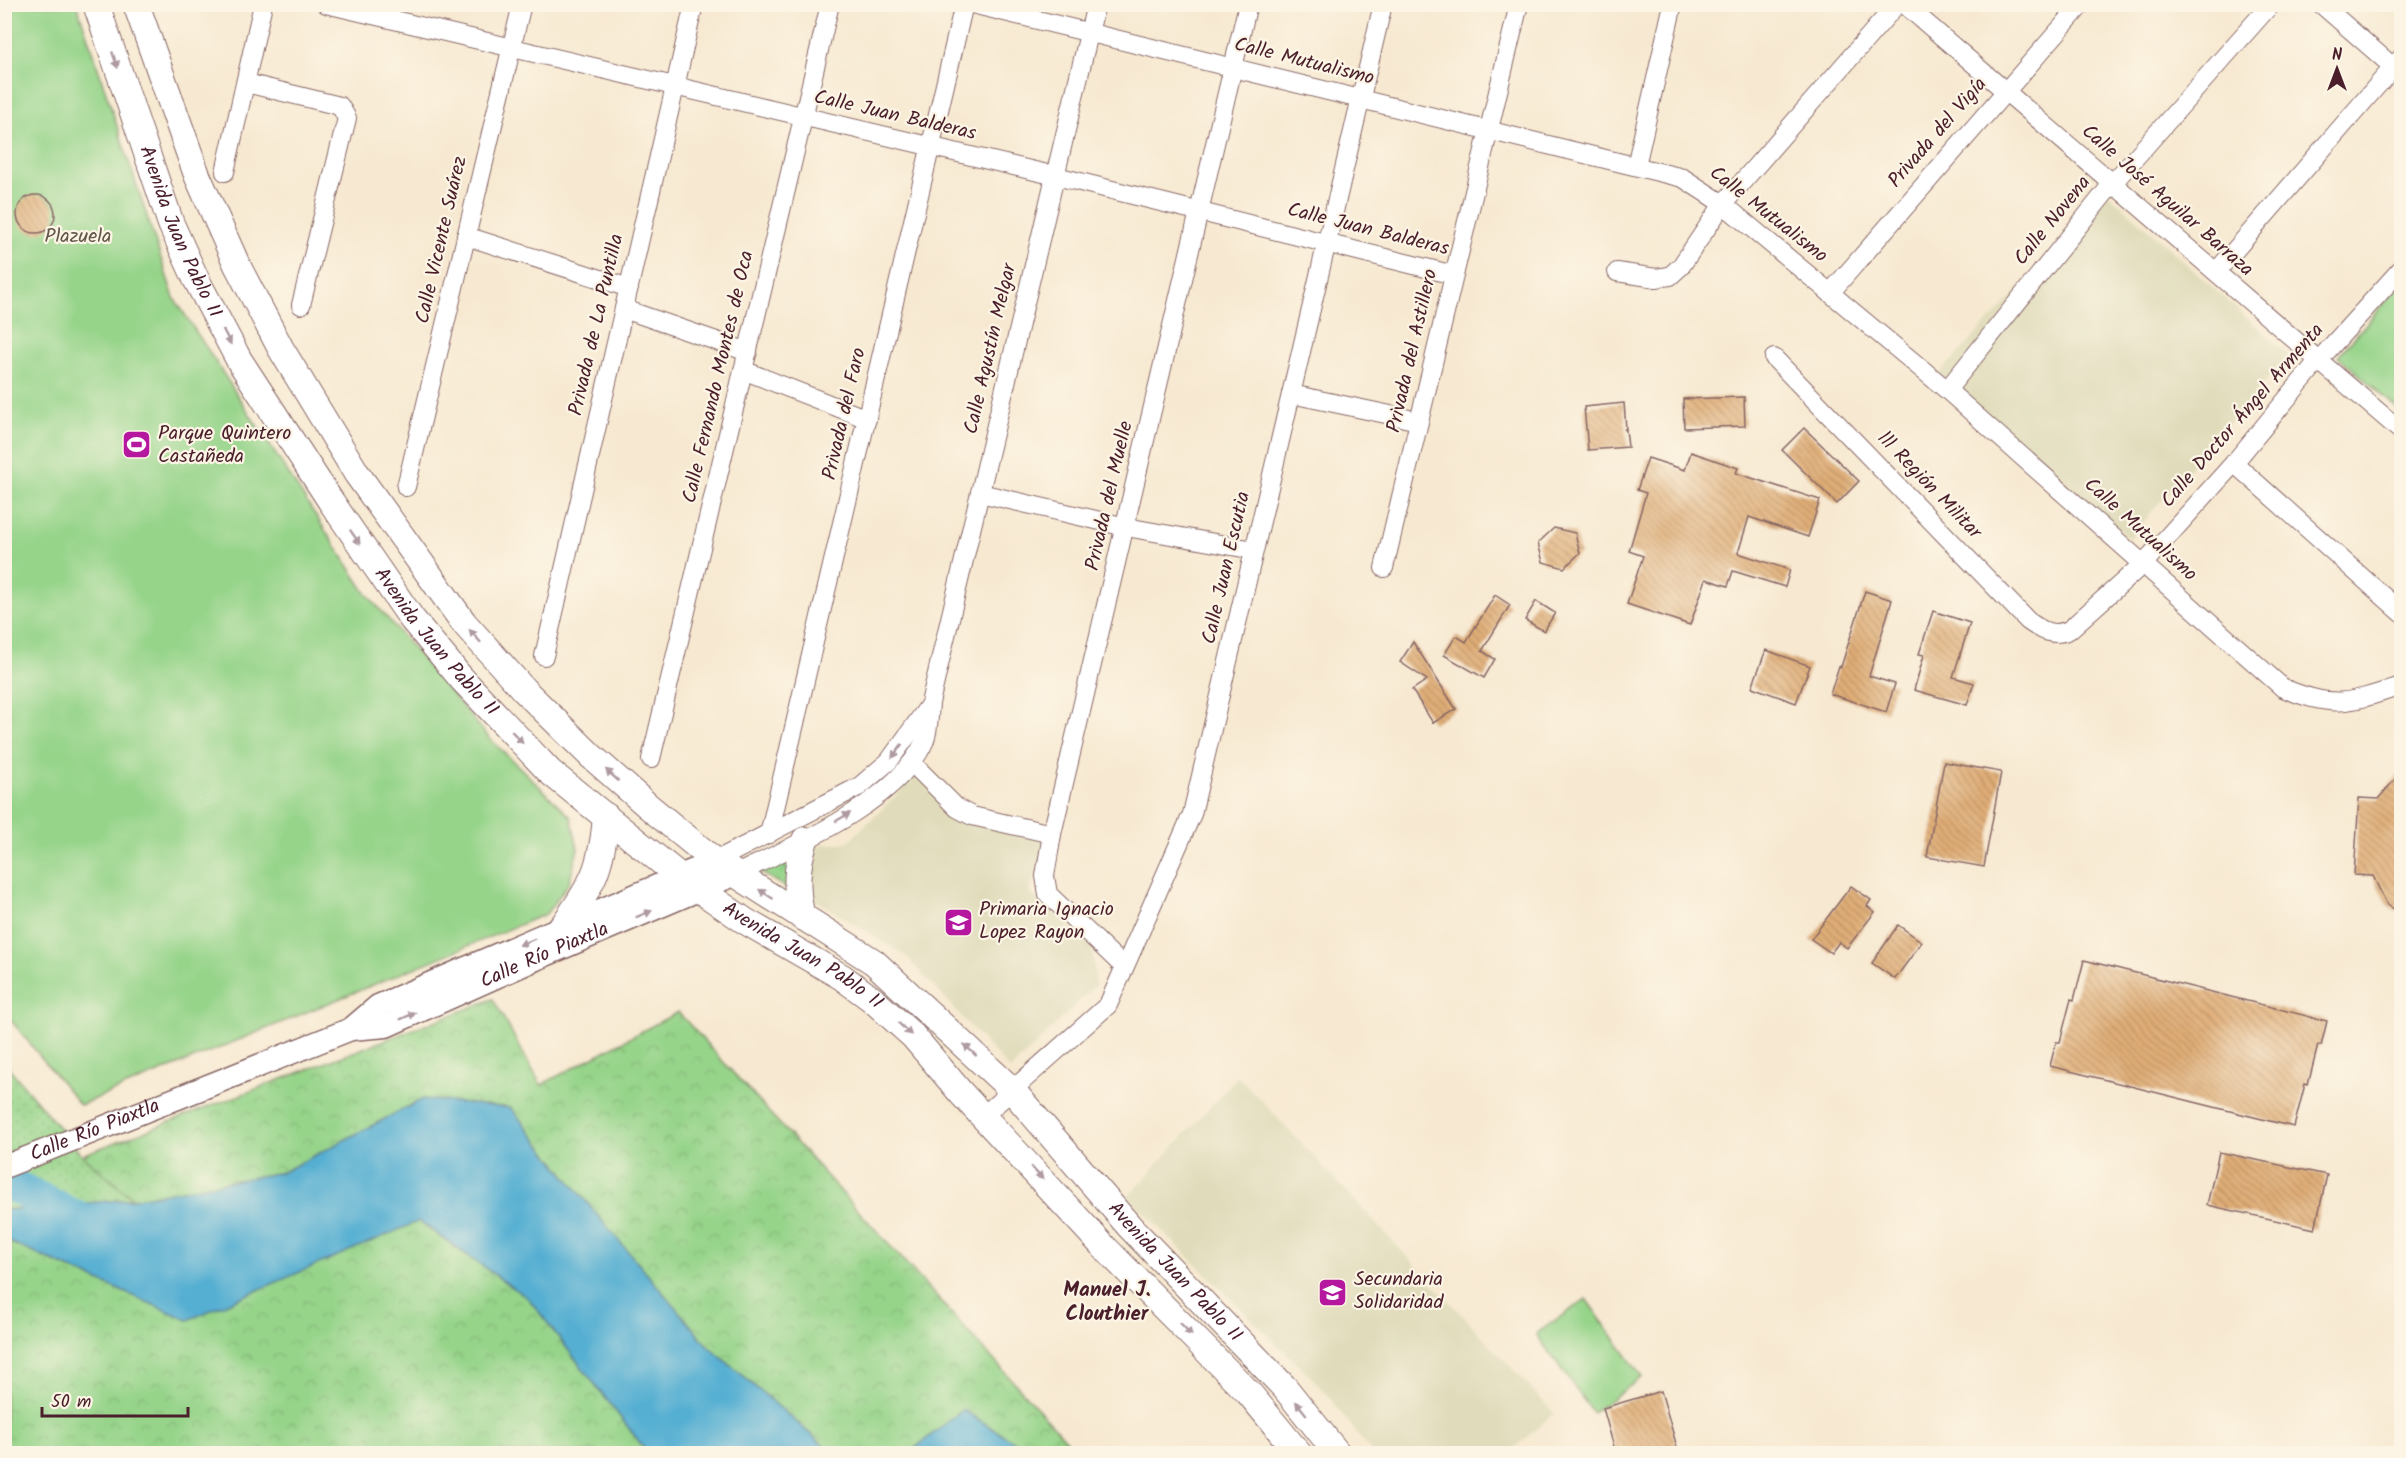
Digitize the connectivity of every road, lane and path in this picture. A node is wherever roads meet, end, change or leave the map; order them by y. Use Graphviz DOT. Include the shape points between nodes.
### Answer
graph roads {
  1 [pos="96,4"];
  2 [pos="136,4"];
  3 [pos="263,4"];
  4 [pos="326,4"];
  5 [pos="522,4"];
  6 [pos="694,4"];
  7 [pos="830,4"];
  8 [pos="964,4"];
  9 [pos="972,4"];
  10 [pos="1096,4"];
  11 [pos="1248,4"];
  12 [pos="1383,4"];
  13 [pos="1519,4"];
  14 [pos="1673,4"];
  15 [pos="1897,4"];
  16 [pos="1904,4"];
  17 [pos="2082,4"];
  18 [pos="2271,4"];
  19 [pos="2321,4"];
  20 [pos="1089,33"];
  21 [pos="512,48"];
  22 [pos="2398,66"];
  23 [pos="1232,68"];
  24 [pos="246,83"];
  25 [pos="675,87"];
  26 [pos="2005,91"];
  27 [pos="1361,99"];
  28 [pos="804,117"];
  29 [pos="1489,130"];
  30 [pos="930,147"];
  31 [pos="1636,166"];
  32 [pos="225,172"];
  33 [pos="1056,176"];
  34 [pos="2112,184"];
  35 [pos="1723,204"];
  36 [pos="1200,212"];
  37 [pos="466,236"];
  38 [pos="1326,244"];
  39 [pos="2402,268"];
  40 [pos="1617,272"];
  41 [pos="2216,272"];
  42 [pos="1454,275"];
  43 [pos="629,288"];
  44 [pos="1830,293"];
  45 [pos="301,305"];
  46 [pos="624,309"];
  47 [pos="748,352"];
  48 [pos="1774,358"];
  49 [pos="2318,361"];
  50 [pos="743,370"];
  51 [pos="1947,390"];
  52 [pos="1291,394"];
  53 [pos="867,419"];
  54 [pos="1419,421"];
  55 [pos="2402,432"];
  56 [pos="2234,463"];
  57 [pos="357,474"];
  58 [pos="406,487"];
  59 [pos="980,493"];
  60 [pos="330,500"];
  61 [pos="1126,527"];
  62 [pos="1254,550"];
  63 [pos="2144,563"];
  64 [pos="1384,568"];
  65 [pos="2402,613"];
  66 [pos="2059,635"];
  67 [pos="544,656"];
  68 [pos="2402,684"];
  69 [pos="930,703"];
  70 [pos="651,759"];
  71 [pos="912,763"];
  72 [pos="606,816"];
  73 [pos="769,834"];
  74 [pos="1052,834"];
  75 [pos="805,840"];
  76 [pos="726,868"];
  77 [pos="678,875"];
  78 [pos="702,890"];
  79 [pos="802,917"];
  80 [pos="562,927"];
  81 [pos="1124,967"];
  82 [pos="351,1029"];
  83 [pos="1012,1090"];
  84 [pos="983,1116"];
  85 [pos="4,1167"];
  86 [pos="1178,1277"];
  87 [pos="1154,1296"];
  88 [pos="1299,1454"];
  89 [pos="1338,1454"];
  1 -- 60 [label="main road, Avenida Juan Pablo II, one-way" via="171,225 196,279 239,360"];
  2 -- 57 [label="main road, Avenida Juan Pablo II" via="197,175 237,265 281,349"];
  3 -- 24 [label="street"];
  4 -- 21 [label="street, Calle Juan Balderas"];
  5 -- 21 [label="street, Calle Vicente Suárez"];
  6 -- 25 [label="street, Privada de La Puntilla"];
  7 -- 28 [label="street, Calle Fernando Montes de Oca"];
  8 -- 30 [label="street, Privada del Faro"];
  9 -- 20 [label="street, Calle Mutualismo"];
  10 -- 20 [label="street, Calle Agustín Melgar"];
  11 -- 23 [label="street, Privada del Muelle"];
  12 -- 27 [label="street, Calle Juan Escutia"];
  13 -- 29 [label="street, Privada del Astillero"];
  14 -- 31 [label="street"];
  15 -- 35 [label="street"];
  16 -- 26 [label="street, Calle José Aguilar Barraza"];
  17 -- 26 [label="street, Privada del Vigía"];
  18 -- 34 [label="street, Calle Novena"];
  19 -- 22 [label="street"];
  20 -- 23 [label="street, Calle Mutualismo"];
  20 -- 33 [label="street, Calle Agustín Melgar"];
  21 -- 25 [label="street, Calle Juan Balderas"];
  21 -- 37 [label="street, Calle Vicente Suárez"];
  22 -- 41 [label="street"];
  23 -- 27 [label="street, Calle Mutualismo"];
  23 -- 36 [label="street, Privada del Muelle"];
  24 -- 32 [label="street"];
  24 -- 45 [label="street" via="340,106 346,118"];
  25 -- 28 [label="street, Calle Juan Balderas"];
  25 -- 43 [label="street, Privada de La Puntilla"];
  26 -- 34 [label="street, Calle José Aguilar Barraza"];
  26 -- 44 [label="street, Privada del Vigía"];
  27 -- 29 [label="street, Calle Mutualismo"];
  27 -- 38 [label="street, Calle Juan Escutia"];
  28 -- 30 [label="street, Calle Juan Balderas"];
  28 -- 47 [label="street, Calle Fernando Montes de Oca"];
  29 -- 31 [label="street, Calle Mutualismo"];
  29 -- 42 [label="street, Privada del Astillero"];
  30 -- 33 [label="street, Calle Juan Balderas"];
  30 -- 53 [label="street, Privada del Faro"];
  31 -- 35 [label="street, Calle Mutualismo" via="1683,178"];
  33 -- 36 [label="street, Calle Juan Balderas"];
  33 -- 59 [label="street, Calle Agustín Melgar"];
  34 -- 41 [label="street, Calle José Aguilar Barraza"];
  34 -- 51 [label="street, Calle Novena"];
  35 -- 40 [label="street" via="1670,276 1656,278"];
  35 -- 44 [label="street, Calle Mutualismo"];
  36 -- 38 [label="street, Calle Juan Balderas"];
  36 -- 61 [label="street, Privada del Muelle"];
  37 -- 43 [label="street"];
  37 -- 58 [label="street, Calle Vicente Suárez"];
  38 -- 42 [label="street, Calle Juan Balderas"];
  38 -- 52 [label="street, Calle Juan Escutia"];
  39 -- 49 [label="street, Calle Doctor Ángel Armenta"];
  41 -- 49 [label="street, Calle José Aguilar Barraza"];
  42 -- 54 [label="street, Privada del Astillero"];
  43 -- 46 [label="street, Privada de La Puntilla"];
  44 -- 51 [label="street, Calle Mutualismo"];
  46 -- 47 [label="street"];
  46 -- 67 [label="street, Privada de La Puntilla"];
  47 -- 50 [label="street, Calle Fernando Montes de Oca"];
  48 -- 66 [label="street, lll Región Militar" via="2028,621"];
  49 -- 55 [label="street, Calle José Aguilar Barraza"];
  49 -- 56 [label="street, Calle Doctor Ángel Armenta"];
  50 -- 53 [label="street"];
  50 -- 70 [label="street, Calle Fernando Montes de Oca"];
  51 -- 63 [label="street, Calle Mutualismo"];
  52 -- 54 [label="street"];
  52 -- 62 [label="street, Calle Juan Escutia"];
  53 -- 73 [label="street, Privada del Faro"];
  54 -- 64 [label="street, Privada del Astillero"];
  56 -- 63 [label="street, Calle Doctor Ángel Armenta"];
  56 -- 65 [label="street"];
  57 -- 60 [label="main road"];
  76 -- 57 [label="main road, Avenida Juan Pablo II, one-way" via="591,756 524,690 464,623"];
  59 -- 61 [label="street"];
  59 -- 69 [label="street, Calle Agustín Melgar"];
  60 -- 72 [label="main road, Avenida Juan Pablo II, one-way" via="412,619 461,678 550,772"];
  61 -- 62 [label="street"];
  61 -- 74 [label="street, Privada del Muelle"];
  62 -- 81 [label="street, Calle Juan Escutia" via="1192,814"];
  63 -- 66 [label="street, Calle Doctor Ángel Armenta"];
  63 -- 68 [label="street, Calle Mutualismo" via="2283,688 2307,698 2332,702 2357,700"];
  69 -- 71 [label="street, Calle Agustín Melgar" via="926,738"];
  69 -- 73 [label="street, Calle Agustín Melgar, one-way" via="889,761 860,786"];
  71 -- 74 [label="street" via="957,808 972,816"];
  75 -- 71 [label="street, Calle Agustín Melgar, one-way" via="875,798"];
  72 -- 77 [label="main road, Avenida Juan Pablo II"];
  72 -- 80 [label="main road" via="598,869"];
  73 -- 76 [label="street, Calle Agustín Melgar"];
  74 -- 81 [label="street, Privada del Muelle" via="1045,876 1048,894"];
  75 -- 76 [label="street, Calle Agustín Melgar"];
  75 -- 79 [label="main road" via="796,873"];
  76 -- 77 [label="street, Calle Río Piaxtla"];
  76 -- 78 [label="street, Calle Río Piaxtla"];
  79 -- 76 [label="main road, Avenida Juan Pablo II, one-way"];
  77 -- 78 [label="main road, Avenida Juan Pablo II"];
  77 -- 80 [label="street, Calle Río Piaxtla"];
  82 -- 78 [label="street, Calle Río Piaxtla, one-way" via="386,1026 536,958"];
  78 -- 84 [label="main road, Avenida Juan Pablo II, one-way" via="873,1000 913,1036"];
  83 -- 79 [label="main road, Avenida Juan Pablo II, one-way" via="881,968"];
  80 -- 82 [label="street, Calle Río Piaxtla, one-way" via="378,1006"];
  81 -- 83 [label="street, Calle Juan Escutia" via="1108,1005"];
  82 -- 85 [label="street, Calle Río Piaxtla"];
  83 -- 84 [label="street"];
  83 -- 86 [label="main road, Avenida Juan Pablo II"];
  84 -- 87 [label="main road, Avenida Juan Pablo II, one-way"];
  86 -- 87 [label="main road"];
  89 -- 86 [label="main road, Avenida Juan Pablo II, one-way" via="1285,1388"];
  87 -- 88 [label="main road, Avenida Juan Pablo II, one-way" via="1250,1394"];
}
